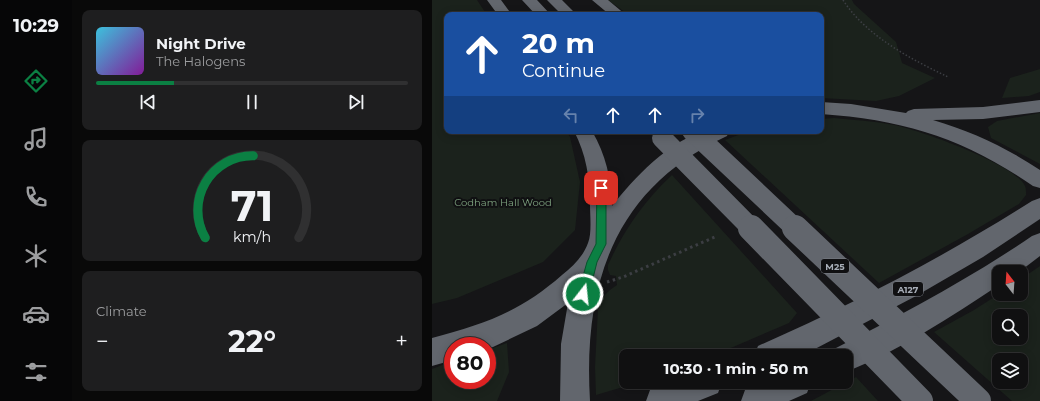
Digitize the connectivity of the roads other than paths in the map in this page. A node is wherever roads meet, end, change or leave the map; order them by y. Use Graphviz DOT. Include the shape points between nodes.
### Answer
graph roads {
  1 [pos="494,0"];
  2 [pos="529,0"];
  3 [pos="554,0"];
  4 [pos="598,0"];
  5 [pos="503,12"];
  6 [pos="541,12"];
  7 [pos="567,12"];
  8 [pos="615,12"];
  9 [pos="1040,106"];
  10 [pos="824,108"];
  11 [pos="896,116"];
  12 [pos="585,134"];
  13 [pos="695,134"];
  14 [pos="714,134"];
  15 [pos="659,135"];
  16 [pos="1036,177"];
  17 [pos="1040,208"];
  18 [pos="1040,243"];
  19 [pos="593,263"];
  20 [pos="783,349"];
  21 [pos="432,352"];
  22 [pos="853,355"];
  23 [pos="690,389"];
  24 [pos="781,389"];
  25 [pos="575,401"];
  26 [pos="661,401"];
  27 [pos="756,401"];
  28 [pos="920,401"];
  29 [pos="978,401"];
  1 -- 5 [label="highway"];
  2 -- 6 [label="highway"];
  3 -- 7 [label="highway"];
  4 -- 8 [label="highway"];
  9 -- 11 [label="highway" via="983,113"];
  10 -- 11 [label="highway"];
  11 -- 16 [label="highway" via="970,140"];
  12 -- 19 [label="highway" via="600,174"];
  13 -- 29 [label="highway, M25, bridge"];
  14 -- 19 [label="highway" via="692,144 663,164 635,195"];
  15 -- 28 [label="highway, bridge"];
  17 -- 20 [label="highway, A127" via="939,272 872,308"];
  18 -- 22 [label="highway" via="962,295 899,332"];
  19 -- 21 [label="highway" via="526,318 478,338"];
  19 -- 25 [label="highway" via="577,326 574,363"];
  23 -- 26 [label="highway"];
  24 -- 27 [label="highway"];
}
